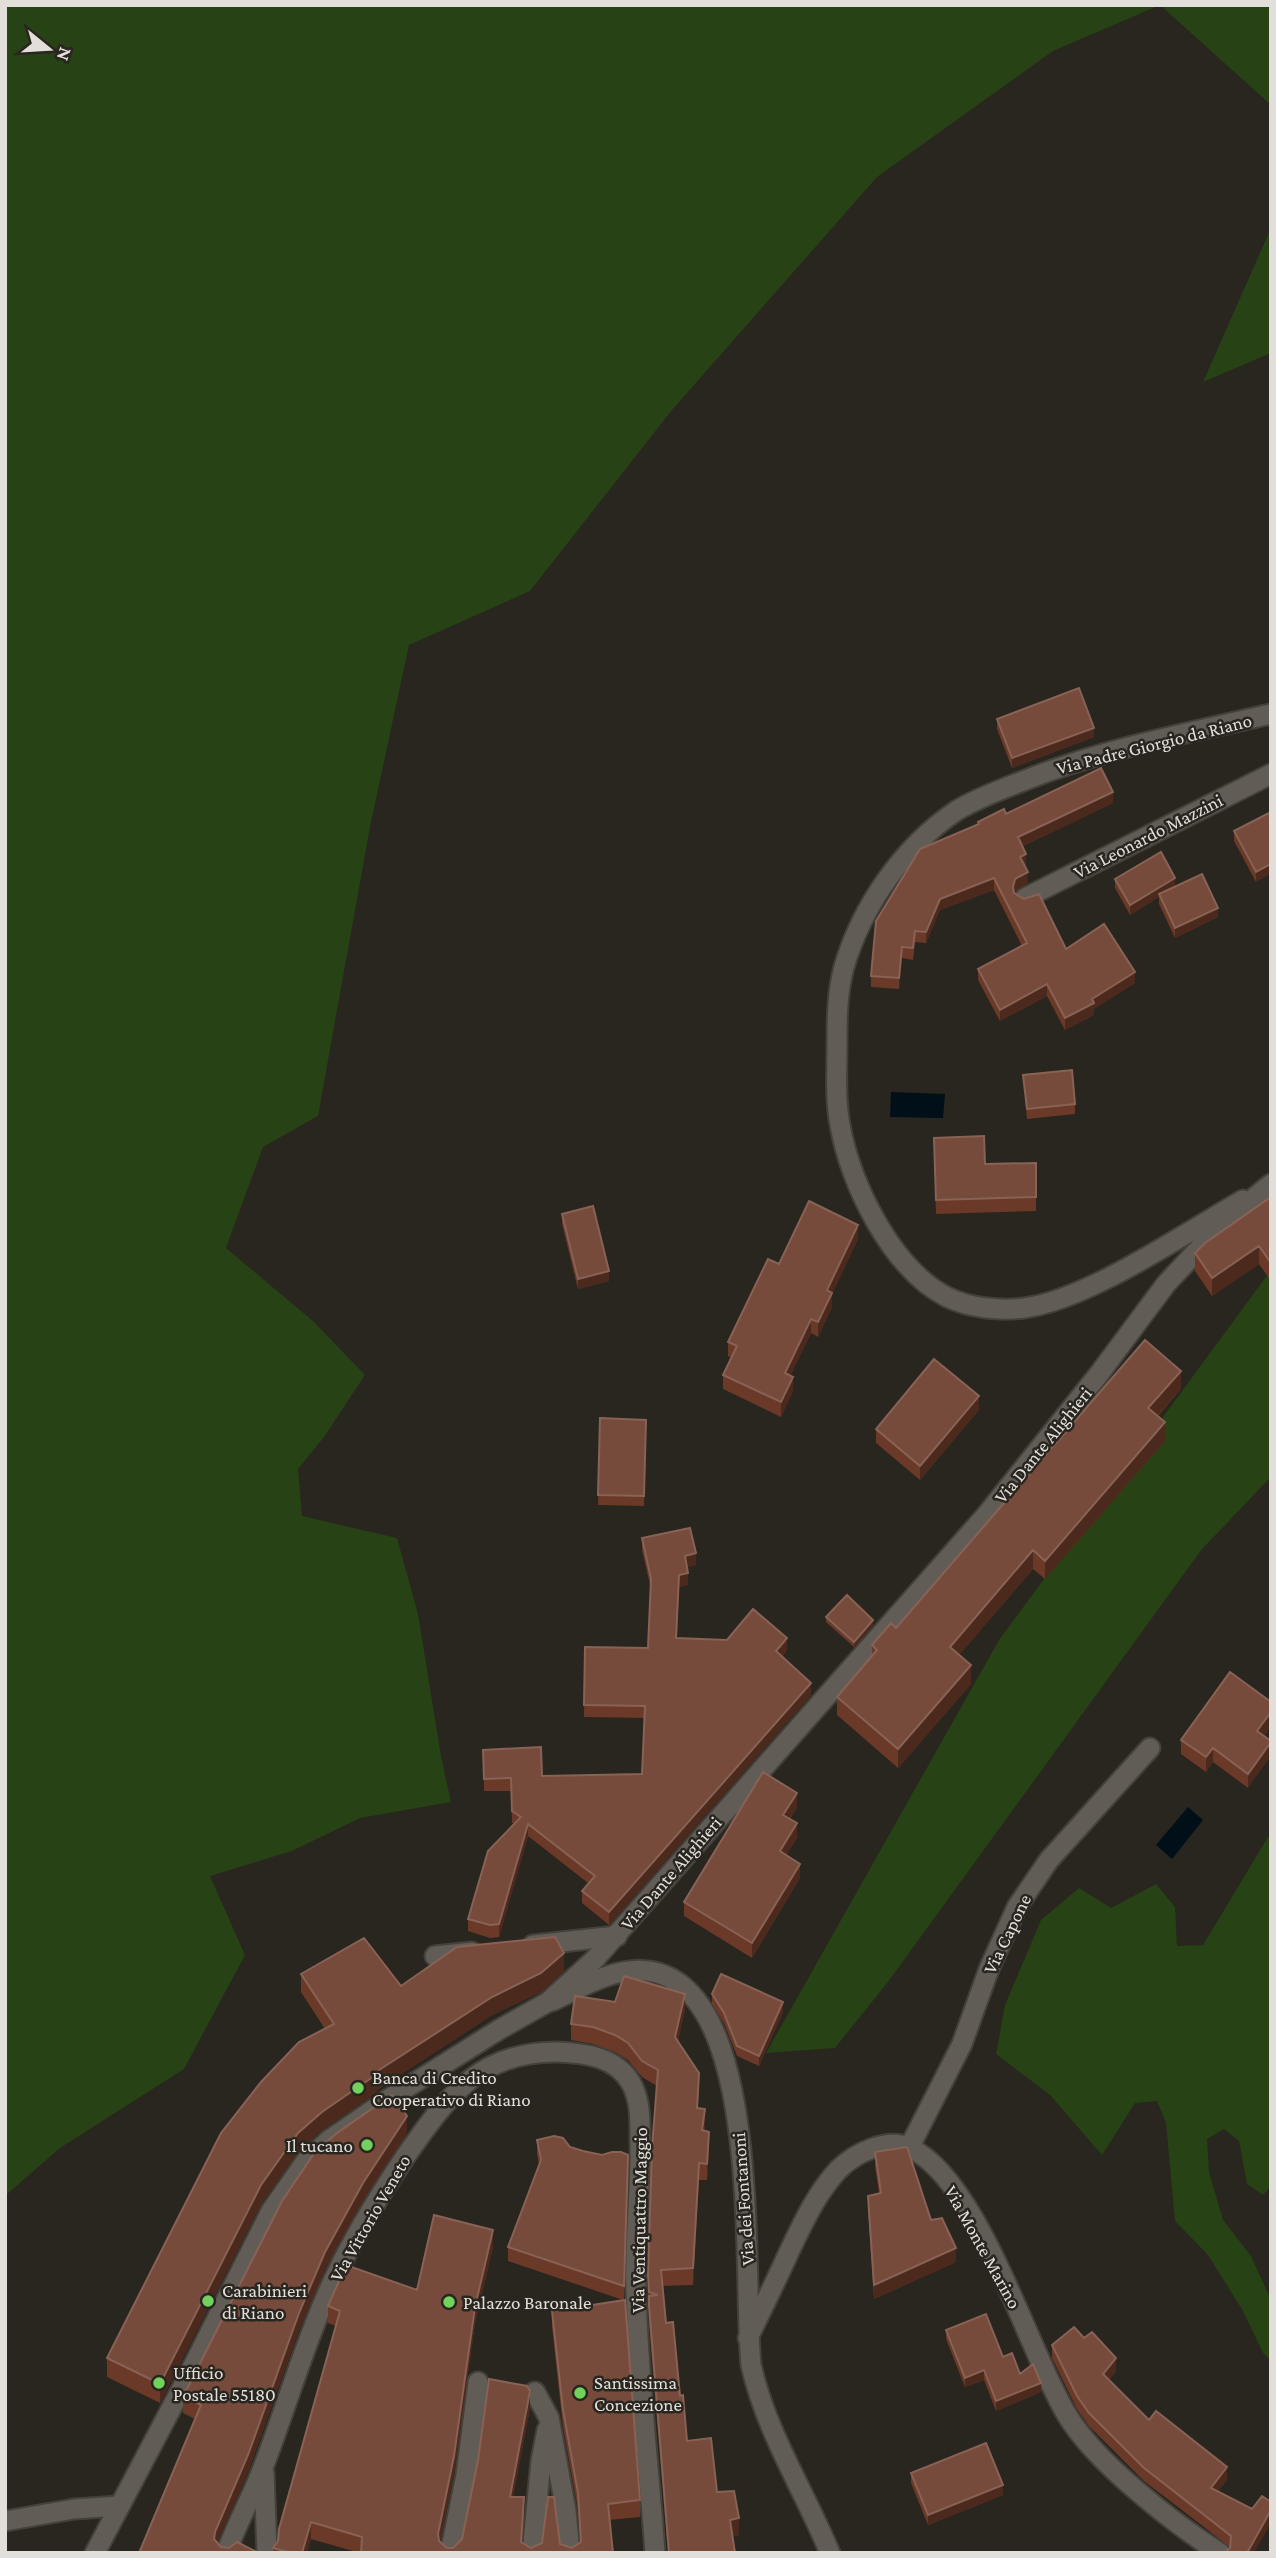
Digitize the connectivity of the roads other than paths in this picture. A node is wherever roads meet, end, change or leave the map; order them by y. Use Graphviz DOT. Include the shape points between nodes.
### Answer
graph roads {
  1 [pos="1271,714"];
  2 [pos="1271,774"];
  3 [pos="1025,898"];
  4 [pos="1271,1184"];
  5 [pos="1150,1748"];
  6 [pos="617,1936"];
  7 [pos="513,1948"];
  8 [pos="487,1950"];
  9 [pos="435,1956"];
  10 [pos="548,2003"];
  11 [pos="460,2054"];
  12 [pos="473,2076"];
  13 [pos="456,2090"];
  14 [pos="909,2148"];
  15 [pos="748,2338"];
  16 [pos="478,2382"];
  17 [pos="535,2392"];
  18 [pos="549,2418"];
  19 [pos="264,2467"];
  20 [pos="119,2506"];
  21 [pos="5,2521"];
  22 [pos="94,2553"];
  23 [pos="226,2553"];
  24 [pos="267,2553"];
  25 [pos="450,2553"];
  26 [pos="532,2553"];
  27 [pos="570,2553"];
  28 [pos="655,2553"];
  29 [pos="830,2553"];
  30 [pos="1220,2553"];
  1 -- 4 [label="street, Via Padre Giorgio da Riano" via="1124,748 1045,772 972,802 923,839 889,877 844,967 838,996 836,1102 851,1168 879,1229 925,1282 969,1305 1023,1308 1066,1296 1114,1274"];
  2 -- 3 [label="street, Via Leonardo Mazzini"];
  4 -- 6 [label="street, Via Dante Alighieri" via="1222,1224 1166,1284 988,1513"];
  5 -- 14 [label="street, Via Capone" via="1049,1860 1017,1908 962,2045"];
  6 -- 7 [label="street"];
  6 -- 10 [label="street, Via Dante Alighieri"];
  8 -- 9 [label="street"];
  10 -- 11 [label="street, Via Dante Alighieri"];
  10 -- 15 [label="street, Via dei Fontanoni" via="619,1973 647,1971 665,1975 683,1987 708,2017 732,2084 737,2116"];
  11 -- 12 [label="street"];
  11 -- 20 [label="street, Via Dante Alighieri" via="329,2140 298,2170 271,2211"];
  12 -- 13 [label="street, Via Ventiquattro Maggio"];
  12 -- 28 [label="street, Via Ventiquattro Maggio" via="522,2055 579,2053 615,2065 634,2090 640,2116 641,2185 636,2288"];
  13 -- 19 [label="street, Via Vittorio Veneto" via="394,2174 347,2252 315,2324"];
  14 -- 15 [label="street" via="880,2146 860,2153 838,2171 804,2220"];
  14 -- 30 [label="street, Via Monte Marino" via="934,2165 964,2204 1053,2389 1080,2433 1149,2499"];
  15 -- 29 [label="street, Via dei Fontanoni" via="756,2387 772,2431"];
  16 -- 25 [label="street"];
  17 -- 18 [label="street"];
  18 -- 26 [label="street"];
  18 -- 27 [label="street"];
  19 -- 23 [label="street, Via Vittorio Veneto"];
  19 -- 24 [label="street"];
  20 -- 21 [label="street"];
  20 -- 22 [label="street, Via Dante Alighieri"];
}
